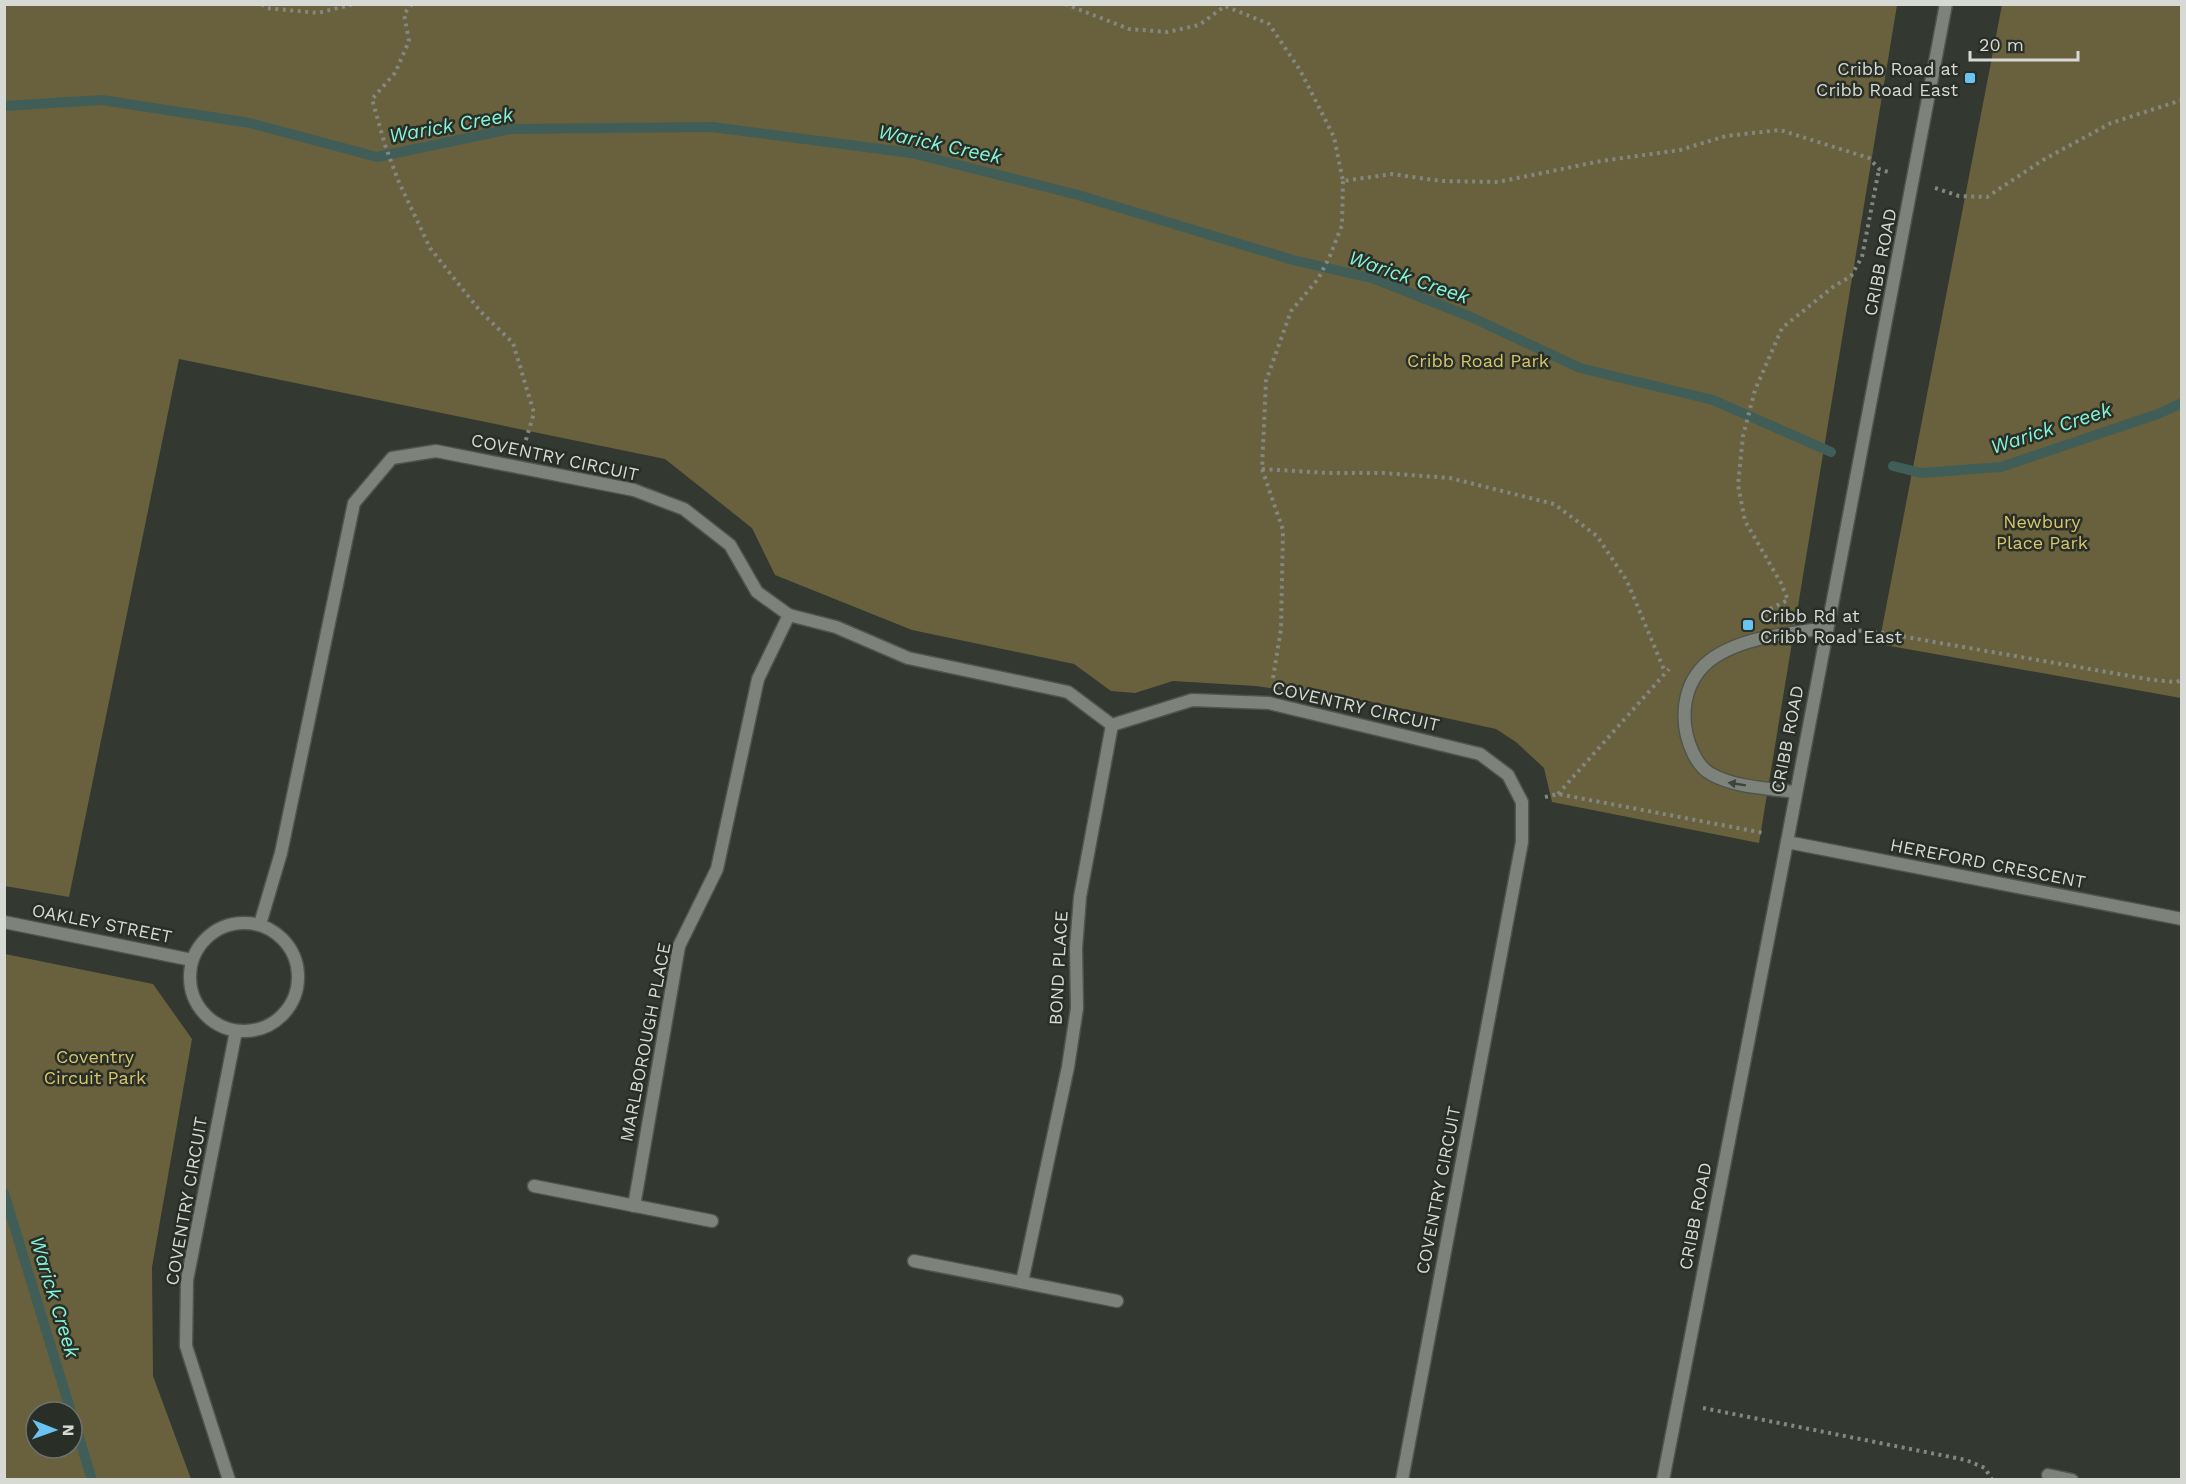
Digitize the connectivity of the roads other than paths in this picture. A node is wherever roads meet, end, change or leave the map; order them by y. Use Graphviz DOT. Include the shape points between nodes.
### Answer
graph roads {
  1 [pos="1946,4"];
  2 [pos="789,615"];
  3 [pos="1827,628"];
  4 [pos="1112,725"];
  5 [pos="1795,792"];
  6 [pos="1787,842"];
  7 [pos="2181,919"];
  8 [pos="4,922"];
  9 [pos="260,924"];
  10 [pos="192,960"];
  11 [pos="236,1031"];
  12 [pos="534,1186"];
  13 [pos="634,1206"];
  14 [pos="712,1221"];
  15 [pos="914,1261"];
  16 [pos="1022,1282"];
  17 [pos="1117,1301"];
  18 [pos="2048,1475"];
  19 [pos="229,1479"];
  20 [pos="1402,1479"];
  21 [pos="1663,1479"];
  22 [pos="2072,1479"];
  1 -- 3 [label="street, CRIBB ROAD"];
  2 -- 4 [label="street, COVENTRY CIRCUIT" via="836,627 908,658 1068,692"];
  2 -- 9 [label="street, COVENTRY CIRCUIT" via="757,592 730,545 684,509 634,490 436,451 392,458 354,503 281,853"];
  2 -- 13 [label="street, MARLBOROUGH PLACE" via="758,679 717,869 679,946"];
  3 -- 5 [label="street, CRIBB ROAD"];
  5 -- 3 [label="street, one-way" via="1729,783 1707,772 1689,744 1684,724 1686,701 1697,674 1724,653 1769,636"];
  4 -- 16 [label="street, BOND PLACE" via="1080,897 1077,1008 1068,1067"];
  4 -- 20 [label="street, COVENTRY CIRCUIT" via="1192,700 1269,703 1480,754 1508,775 1522,802 1522,842"];
  5 -- 6 [label="street, CRIBB ROAD"];
  6 -- 7 [label="street, HEREFORD CRESCENT"];
  6 -- 21 [label="street, CRIBB ROAD"];
  8 -- 10 [label="street, OAKLEY STREET"];
  9 -- 10 [label="street" via="239,922 219,928 202,941"];
  9 -- 11 [label="street" via="278,934 292,949 298,989 290,1008 275,1022 256,1031"];
  10 -- 11 [label="street" via="189,983 197,1006 213,1023"];
  11 -- 19 [label="street, COVENTRY CIRCUIT" via="187,1280 186,1346"];
  12 -- 13 [label="street"];
  13 -- 14 [label="street"];
  15 -- 16 [label="street"];
  16 -- 17 [label="street"];
  18 -- 22 [label="street"];
}
